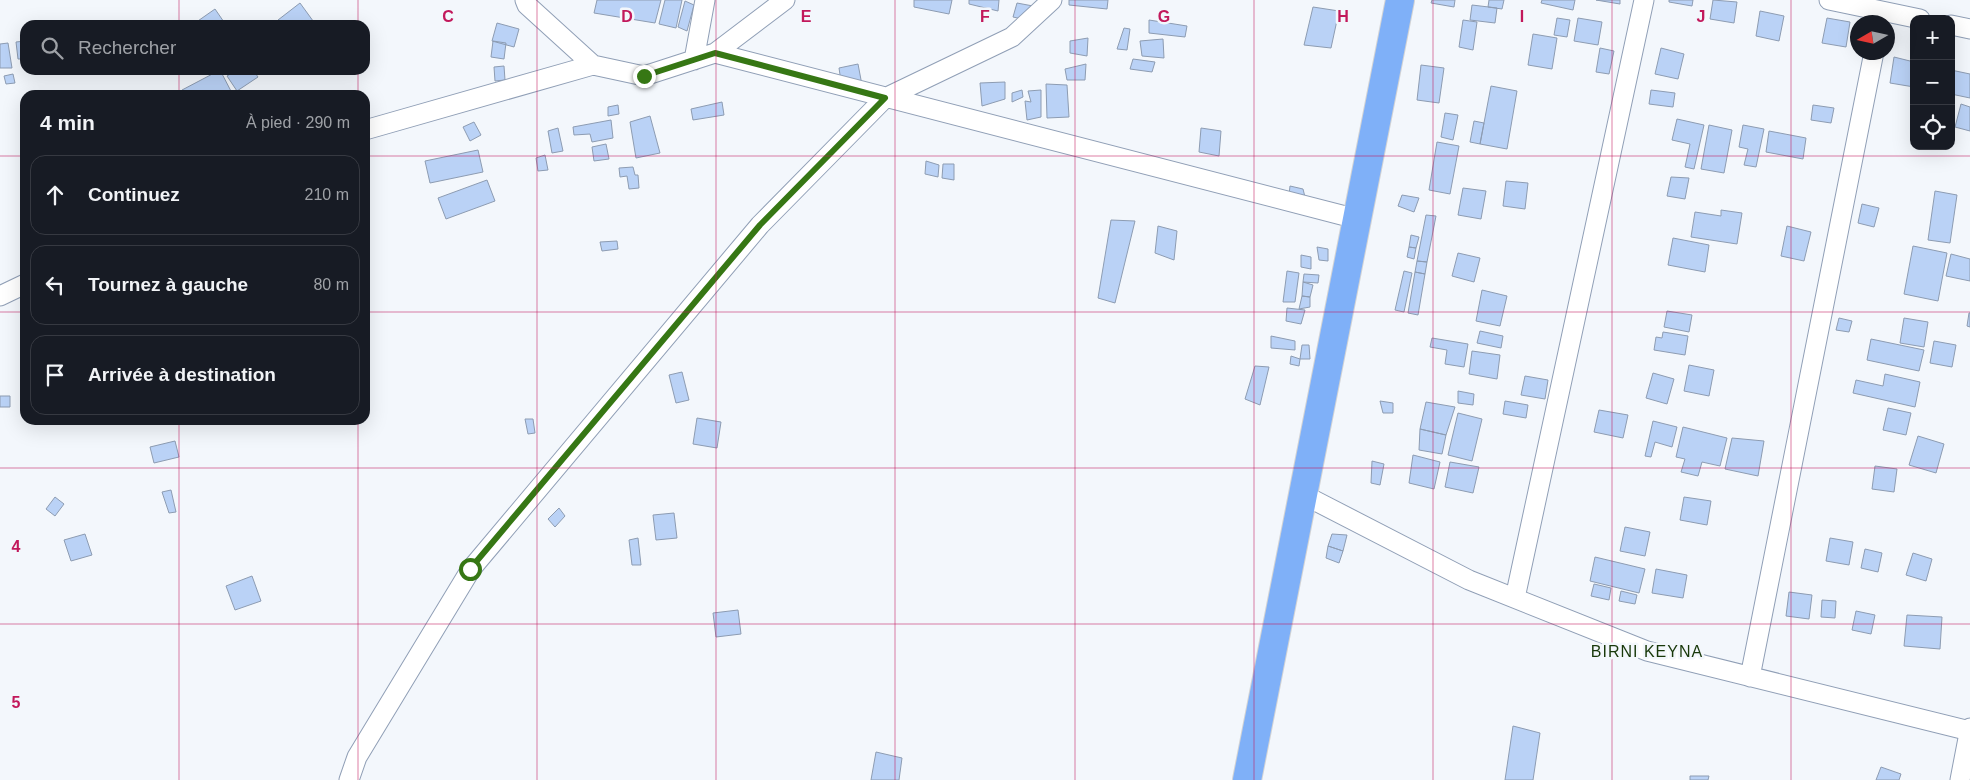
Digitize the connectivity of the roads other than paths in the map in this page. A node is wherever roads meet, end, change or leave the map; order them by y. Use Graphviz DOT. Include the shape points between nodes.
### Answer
graph roads {
  1 [pos="525,0"];
  2 [pos="705,0"];
  3 [pos="785,0"];
  4 [pos="1052,0"];
  5 [pos="1400,0"];
  6 [pos="1644,0"];
  7 [pos="1829,0"];
  8 [pos="1875,15"];
  9 [pos="1895,18"];
  10 [pos="1910,18"];
  11 [pos="1955,26"];
  12 [pos="1970,29"];
  13 [pos="715,53"];
  14 [pos="694,60"];
  15 [pos="1872,60"];
  16 [pos="593,65"];
  17 [pos="885,98"];
  18 [pos="370,129"];
  19 [pos="1357,219"];
  20 [pos="20,286"];
  21 [pos="0,296"];
  22 [pos="1304,495"];
  23 [pos="1515,598"];
  24 [pos="1750,677"];
  25 [pos="1970,730"];
  26 [pos="349,780"];
  27 [pos="1247,780"];
  28 [pos="1960,780"];
  1 -- 16 [label="street"];
  2 -- 14 [label="street"];
  3 -- 13 [label="street"];
  4 -- 17 [label="street" via="1012,38"];
  5 -- 19 [label="highway"];
  6 -- 23 [label="street"];
  7 -- 8 [label="street"];
  9 -- 10 [label="street"];
  11 -- 12 [label="street"];
  13 -- 14 [label="street"];
  13 -- 17 [label="street"];
  14 -- 16 [label="street" via="644,76"];
  15 -- 24 [label="street"];
  16 -- 18 [label="street"];
  17 -- 19 [label="street"];
  17 -- 26 [label="street" via="760,225 470,569 357,757"];
  19 -- 22 [label="highway"];
  20 -- 21 [label="street"];
  22 -- 23 [label="street" via="1469,580"];
  22 -- 27 [label="highway"];
  23 -- 24 [label="street" via="1647,651"];
  24 -- 25 [label="street"];
  25 -- 28 [label="street"];
}
